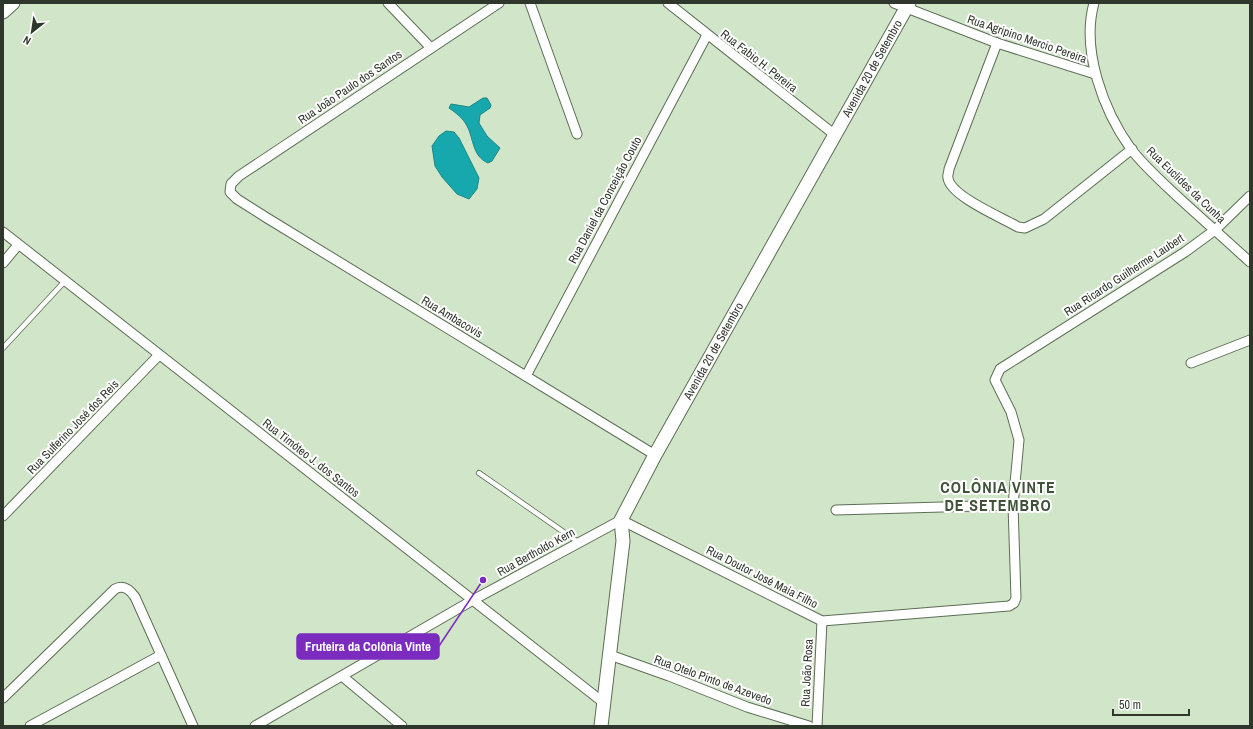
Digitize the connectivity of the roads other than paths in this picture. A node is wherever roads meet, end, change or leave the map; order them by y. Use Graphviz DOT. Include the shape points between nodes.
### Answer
graph roads {
  1 [pos="13,3"];
  2 [pos="388,3"];
  3 [pos="499,3"];
  4 [pos="530,3"];
  5 [pos="668,3"];
  6 [pos="894,3"];
  7 [pos="1094,3"];
  8 [pos="907,6"];
  9 [pos="3,12"];
  10 [pos="707,35"];
  11 [pos="997,43"];
  12 [pos="431,48"];
  13 [pos="1095,74"];
  14 [pos="577,134"];
  15 [pos="835,135"];
  16 [pos="1132,149"];
  17 [pos="1250,196"];
  18 [pos="237,199"];
  19 [pos="1215,230"];
  20 [pos="3,232"];
  21 [pos="18,245"];
  22 [pos="1250,262"];
  23 [pos="3,263"];
  24 [pos="65,281"];
  25 [pos="1250,340"];
  26 [pos="3,348"];
  27 [pos="159,355"];
  28 [pos="1191,363"];
  29 [pos="526,376"];
  30 [pos="655,455"];
  31 [pos="479,473"];
  32 [pos="1013,505"];
  33 [pos="836,510"];
  34 [pos="3,516"];
  35 [pos="621,520"];
  36 [pos="578,542"];
  37 [pos="473,600"];
  38 [pos="822,621"];
  39 [pos="161,654"];
  40 [pos="610,655"];
  41 [pos="342,676"];
  42 [pos="3,698"];
  43 [pos="604,703"];
  44 [pos="30,726"];
  45 [pos="194,726"];
  46 [pos="255,726"];
  47 [pos="402,726"];
  48 [pos="602,726"];
  49 [pos="808,726"];
  50 [pos="817,726"];
  1 -- 9 [label="street"];
  2 -- 12 [label="street"];
  3 -- 12 [label="street, Rua João Paulo dos Santos"];
  4 -- 14 [label="street"];
  5 -- 10 [label="street, Rua Fabio H. Pereira"];
  6 -- 8 [label="street, Rua Agripino Mercio Pereira"];
  7 -- 13 [label="street, Rua Euclides da Cunha" via="1089,26"];
  8 -- 11 [label="street, Rua Agripino Mercio Pereira"];
  8 -- 15 [label="street, Avenida 20 de Setembro"];
  10 -- 15 [label="street, Rua Fabio H. Pereira"];
  10 -- 29 [label="street, Rua Daniel da Conceição Couto"];
  11 -- 13 [label="street, Rua Agripino Mercio Pereira"];
  11 -- 16 [label="street" via="949,169 948,178 964,197 1018,227 1025,228 1044,219"];
  12 -- 18 [label="street, Rua João Paulo dos Santos" via="236,178 231,184 230,192"];
  13 -- 16 [label="street, Rua Euclides da Cunha" via="1116,124"];
  15 -- 30 [label="street, Avenida 20 de Setembro"];
  16 -- 19 [label="street, Rua Euclides da Cunha" via="1160,180"];
  17 -- 19 [label="street, Rua Ricardo Guilherme Laubert"];
  18 -- 29 [label="street, Rua Ambacovis"];
  19 -- 22 [label="street, Rua Euclides da Cunha"];
  19 -- 32 [label="street, Rua Ricardo Guilherme Laubert" via="1185,252 1000,369 995,380 1011,412 1019,440"];
  20 -- 21 [label="street, Rua Timóteo J. dos Santos"];
  21 -- 23 [label="street"];
  21 -- 24 [label="street, Rua Timóteo J. dos Santos"];
  24 -- 26 [label="lane"];
  24 -- 27 [label="street, Rua Timóteo J. dos Santos"];
  25 -- 28 [label="street"];
  27 -- 34 [label="street, Rua Sulferino José dos Reis"];
  27 -- 37 [label="street, Rua Timóteo J. dos Santos"];
  29 -- 30 [label="street, Rua Ambacovis"];
  30 -- 35 [label="street, Avenida 20 de Setembro"];
  31 -- 36 [label="lane"];
  32 -- 33 [label="street"];
  32 -- 38 [label="street, Rua Doutor José Maia Filho" via="1016,598 1014,604"];
  35 -- 36 [label="street, Rua Bertholdo Kern"];
  35 -- 38 [label="street, Rua Doutor José Maia Filho"];
  35 -- 40 [label="street" via="623,541"];
  36 -- 37 [label="street, Rua Bertholdo Kern"];
  37 -- 41 [label="street, Rua Bertholdo Kern"];
  37 -- 43 [label="street, Rua Timóteo J. dos Santos"];
  38 -- 50 [label="street, Rua João Rosa"];
  39 -- 42 [label="street" via="135,597 129,589 119,587"];
  39 -- 44 [label="street"];
  39 -- 45 [label="street"];
  40 -- 43 [label="street"];
  40 -- 49 [label="street, Rua Otelo Pinto de Azevedo" via="747,707"];
  41 -- 46 [label="street, Rua Bertholdo Kern"];
  41 -- 47 [label="street"];
  43 -- 48 [label="street"];
}
